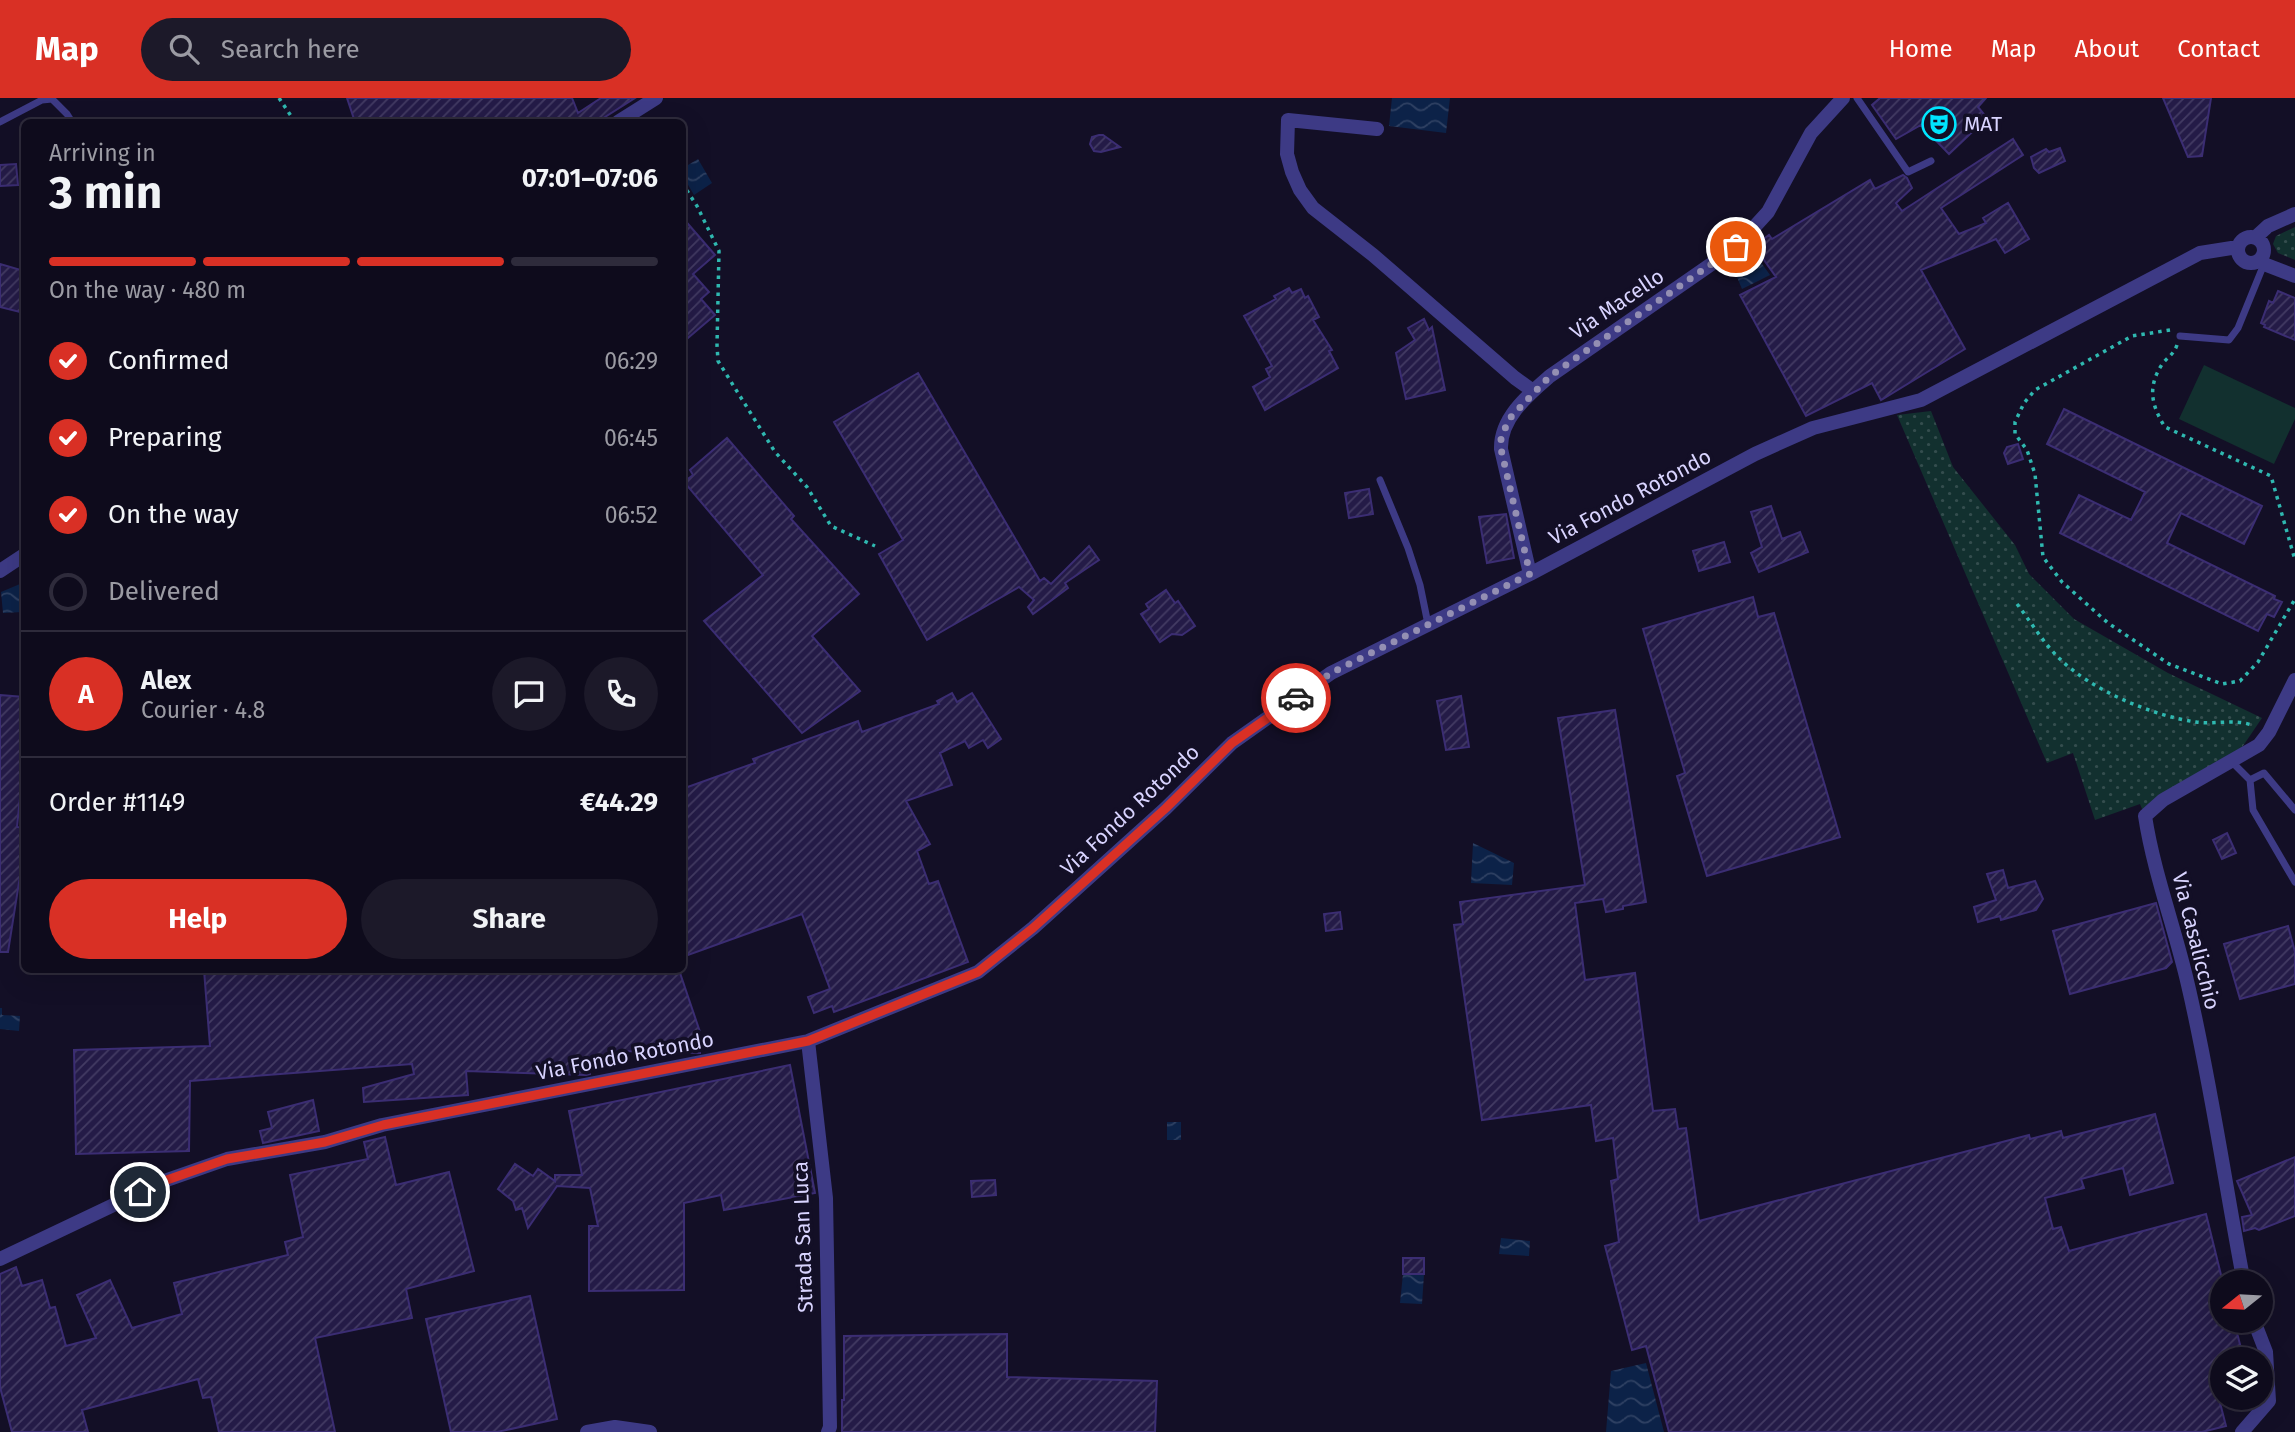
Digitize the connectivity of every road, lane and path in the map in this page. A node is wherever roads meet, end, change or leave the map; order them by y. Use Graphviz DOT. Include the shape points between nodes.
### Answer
graph roads {
  1 [pos="279,98"];
  2 [pos="656,98"];
  3 [pos="1843,98"];
  4 [pos="1857,98"];
  5 [pos="70,119"];
  6 [pos="293,119"];
  7 [pos="623,119"];
  8 [pos="0,122"];
  9 [pos="1377,129"];
  10 [pos="1931,161"];
  11 [pos="686,189"];
  12 [pos="2295,214"];
  13 [pos="2256,237"];
  14 [pos="2238,247"];
  15 [pos="2263,262"];
  16 [pos="2295,276"];
  17 [pos="2180,335"];
  18 [pos="1533,391"];
  19 [pos="1380,480"];
  20 [pos="876,546"];
  21 [pos="21,557"];
  22 [pos="2295,560"];
  23 [pos="0,572"];
  24 [pos="1530,574"];
  25 [pos="2295,599"];
  26 [pos="2017,604"];
  27 [pos="1428,625"];
  28 [pos="2295,680"];
  29 [pos="2269,732"];
  30 [pos="2232,762"];
  31 [pos="2250,780"];
  32 [pos="2295,810"];
  33 [pos="2295,882"];
  34 [pos="808,1041"];
  35 [pos="0,1259"];
  36 [pos="2242,1270"];
  37 [pos="2258,1334"];
  38 [pos="587,1432"];
  39 [pos="650,1432"];
  40 [pos="828,1432"];
  41 [pos="2242,1432"];
  1 -- 6 [label="path"];
  2 -- 7 [label="street"];
  3 -- 18 [label="street, Via Macello" via="1811,133 1768,212 1736,247"];
  4 -- 10 [label="lane" via="1909,172"];
  5 -- 8 [label="lane" via="52,99 41,100"];
  9 -- 18 [label="street" via="1287,120 1287,154 1300,190 1313,208"];
  11 -- 20 [label="path" via="719,251 718,361 775,452 807,487 831,526"];
  12 -- 13 [label="street"];
  13 -- 14 [label="street" via="2247,237"];
  13 -- 15 [label="street" via="2264,246"];
  14 -- 15 [label="street" via="2245,261"];
  14 -- 24 [label="street, Via Fondo Rotondo" via="2200,253 1921,400 1813,428 1755,454"];
  15 -- 16 [label="street"];
  15 -- 17 [label="lane" via="2230,340"];
  17 -- 22 [label="path" via="2155,380 2151,399 2155,412 2165,427 2271,476"];
  17 -- 25 [label="path" via="2168,329 2132,336 2035,390 2024,403 2015,434 2027,450 2035,474 2043,557 2062,582 2108,623 2169,664 2222,684 2240,681 2258,662"];
  18 -- 24 [label="street, Via Macello" via="1510,418 1501,442"];
  19 -- 27 [label="lane" via="1420,584"];
  21 -- 23 [label="street"];
  24 -- 27 [label="street, Via Fondo Rotondo"];
  26 -- 29 [label="path" via="2060,660 2107,693 2157,713 2197,722 2246,722"];
  27 -- 34 [label="street, Via Fondo Rotondo" via="1331,673 1232,743 1033,928 978,972"];
  28 -- 29 [label="street, Via Casalicchio"];
  29 -- 30 [label="street, Via Casalicchio" via="2259,745"];
  30 -- 31 [label="lane"];
  30 -- 36 [label="street, Via Casalicchio" via="2163,800 2145,816 2188,985"];
  31 -- 32 [label="lane" via="2264,773"];
  31 -- 33 [label="lane" via="2253,810"];
  34 -- 35 [label="street, Via Fondo Rotondo" via="227,1159 164,1181"];
  34 -- 40 [label="street, Strada San Luca" via="826,1198"];
  37 -- 41 [label="street" via="2266,1352 2269,1401"];
  38 -- 39 [label="street" via="615,1427"];
}
